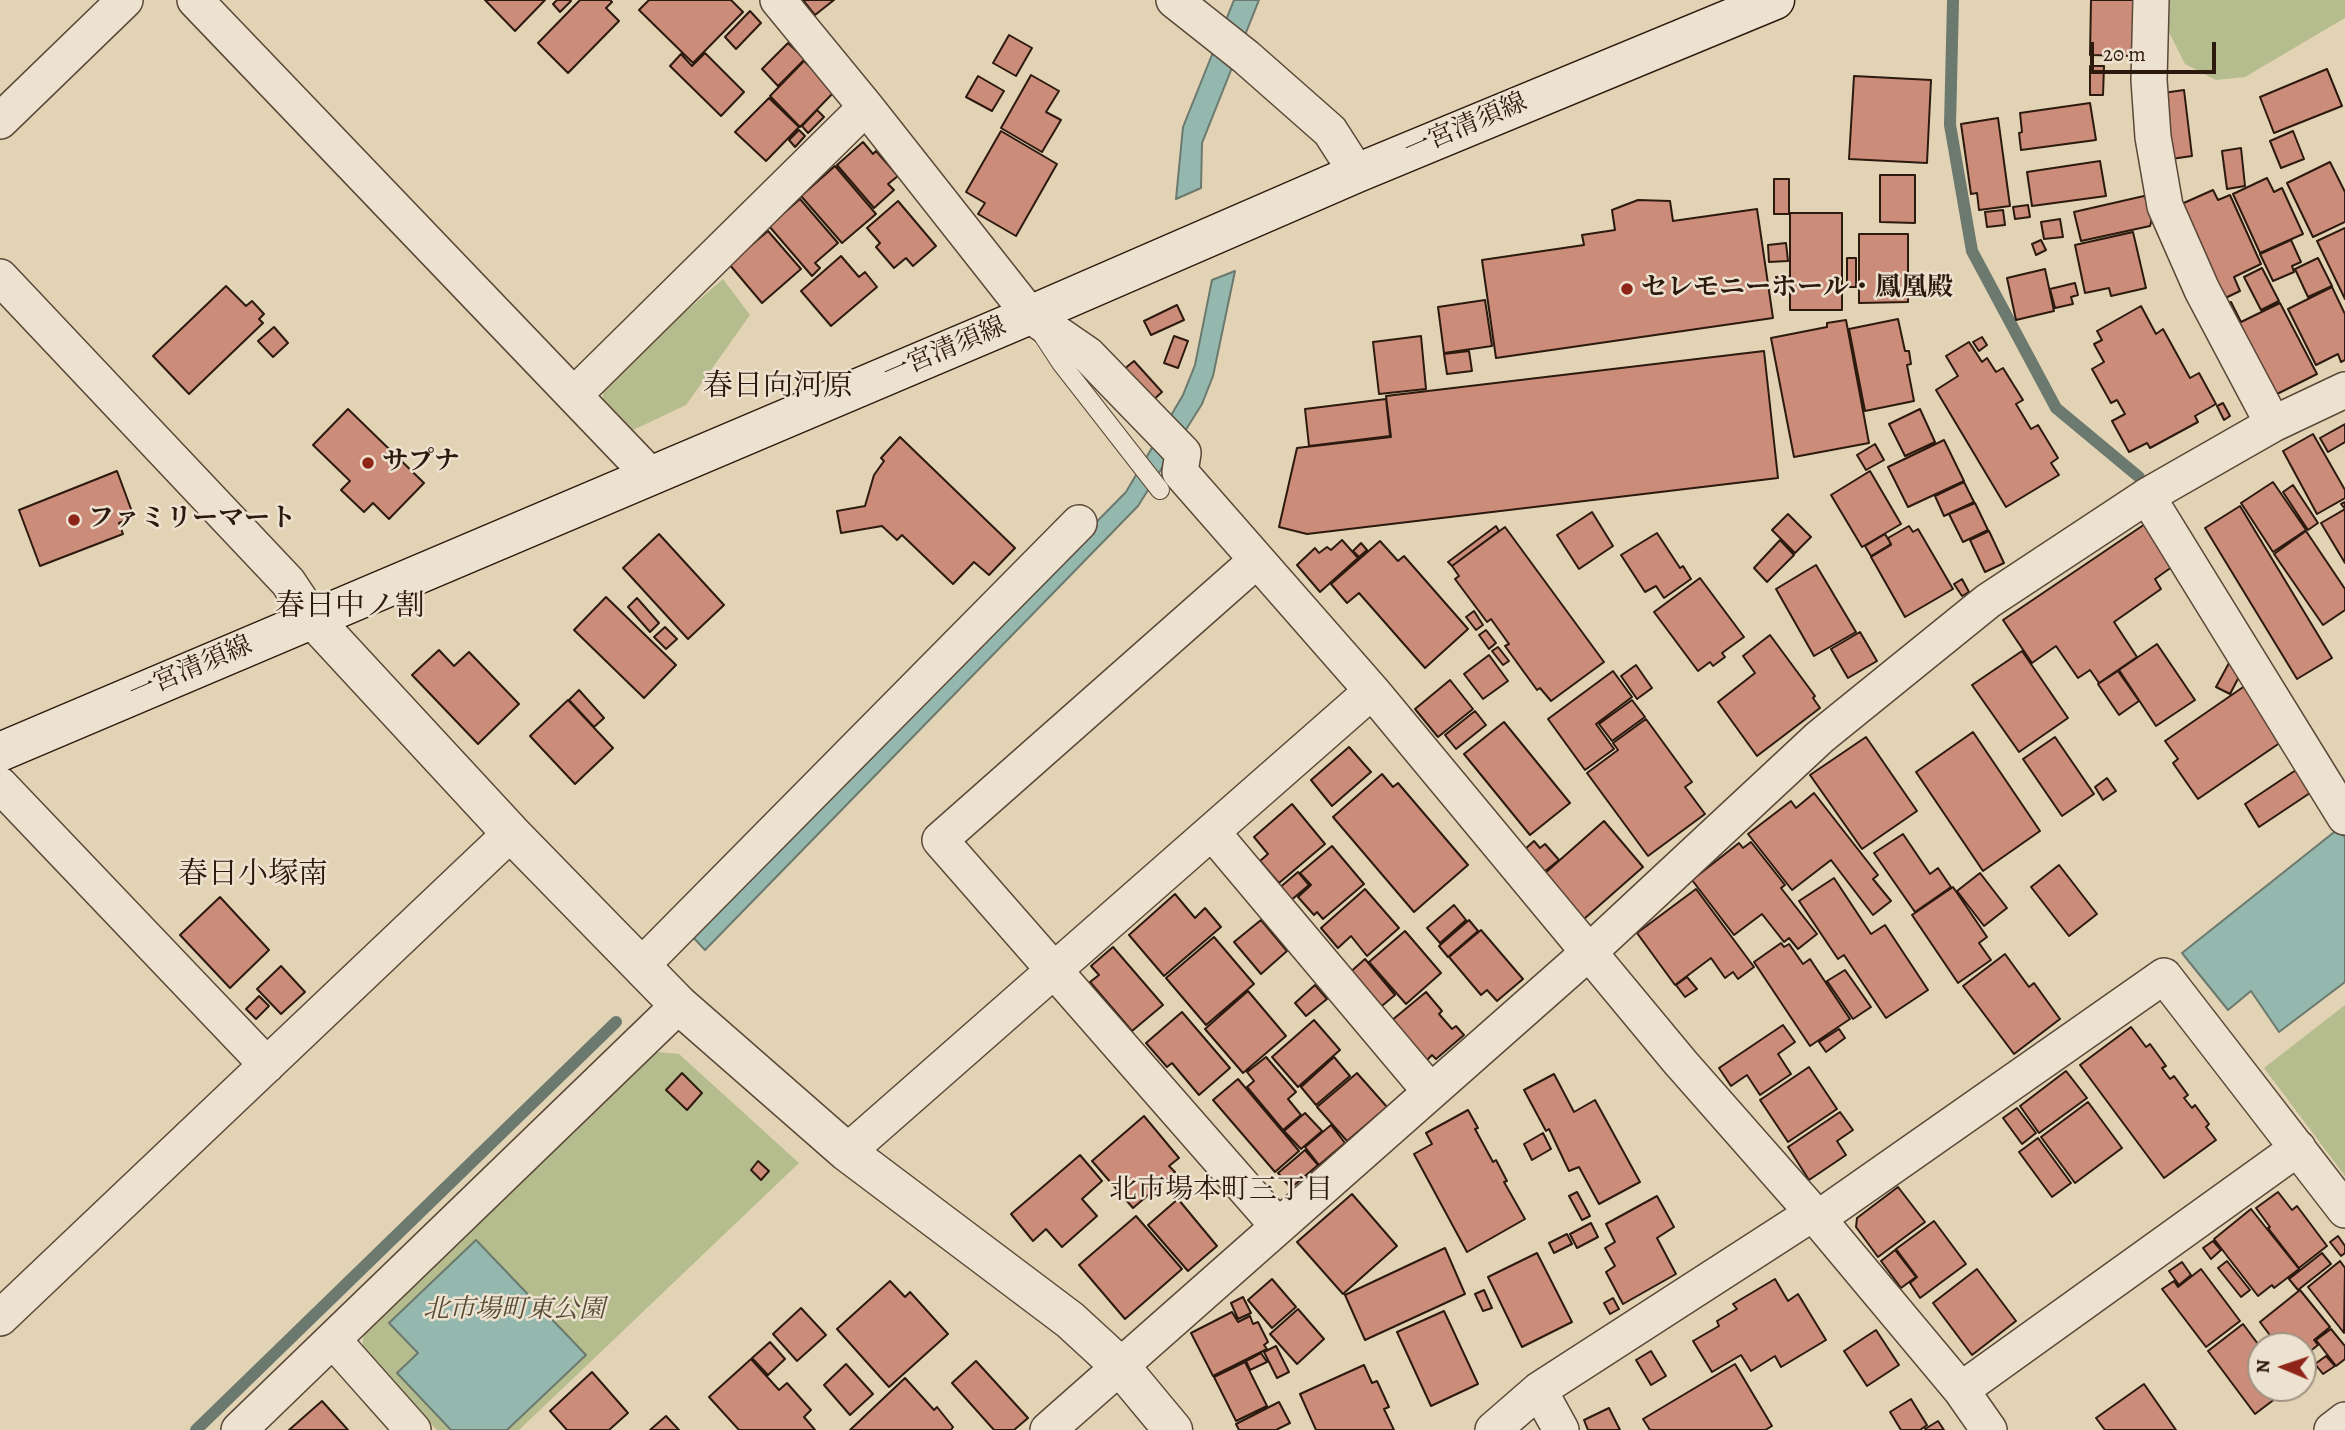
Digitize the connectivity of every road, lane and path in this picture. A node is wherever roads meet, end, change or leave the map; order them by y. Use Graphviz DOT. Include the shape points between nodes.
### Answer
graph roads {
  1 [pos="125,0"];
  2 [pos="194,0"];
  3 [pos="778,0"];
  4 [pos="1174,0"];
  5 [pos="1775,0"];
  6 [pos="2151,0"];
  7 [pos="866,107"];
  8 [pos="0,121"];
  9 [pos="1357,173"];
  10 [pos="0,277"];
  11 [pos="1030,315"];
  12 [pos="2345,390"];
  13 [pos="574,395"];
  14 [pos="2273,424"];
  15 [pos="650,475"];
  16 [pos="1160,490"];
  17 [pos="2147,496"];
  18 [pos="1079,523"];
  19 [pos="1257,560"];
  20 [pos="312,618"];
  21 [pos="1372,691"];
  22 [pos="0,752"];
  23 [pos="0,785"];
  24 [pos="2345,817"];
  25 [pos="1212,832"];
  26 [pos="512,833"];
  27 [pos="1588,953"];
  28 [pos="641,966"];
  29 [pos="1055,970"];
  30 [pos="679,1005"];
  31 [pos="267,1065"];
  32 [pos="1430,1091"];
  33 [pos="2298,1148"];
  34 [pos="847,1152"];
  35 [pos="2345,1210"];
  36 [pos="1815,1216"];
  37 [pos="1278,1226"];
  38 [pos="0,1318"];
  39 [pos="333,1340"];
  40 [pos="1119,1365"];
  41 [pos="1539,1390"];
  42 [pos="1961,1390"];
  43 [pos="2345,1420"];
  44 [pos="239,1430"];
  45 [pos="413,1430"];
  46 [pos="1048,1430"];
  47 [pos="1173,1430"];
  48 [pos="1493,1430"];
  49 [pos="1561,1430"];
  50 [pos="1989,1430"];
  51 [pos="2332,1430"];
  1 -- 8 [label="street"];
  2 -- 13 [label="street"];
  3 -- 7 [label="street"];
  4 -- 9 [label="street" via="1330,131"];
  5 -- 9 [label="main road, 一宮清須線"];
  6 -- 14 [label="street" via="2149,80 2165,206 2202,290"];
  7 -- 11 [label="street"];
  7 -- 13 [label="street"];
  9 -- 11 [label="main road, 一宮清須線"];
  10 -- 20 [label="street" via="288,582"];
  11 -- 15 [label="main road, 一宮清須線"];
  11 -- 16 [label="lane" via="1061,363"];
  11 -- 19 [label="street" via="1088,355 1183,453 1180,472"];
  12 -- 14 [label="street"];
  13 -- 15 [label="street"];
  14 -- 17 [label="street"];
  15 -- 20 [label="main road, 一宮清須線"];
  17 -- 24 [label="street"];
  17 -- 27 [label="street" via="1988,601 1820,737"];
  18 -- 28 [label="street"];
  19 -- 21 [label="street"];
  19 -- 29 [label="street" via="940,840"];
  20 -- 22 [label="main road, 一宮清須線"];
  20 -- 26 [label="main road"];
  21 -- 25 [label="street"];
  21 -- 27 [label="street"];
  23 -- 31 [label="street"];
  25 -- 29 [label="street"];
  25 -- 32 [label="street"];
  26 -- 28 [label="main road"];
  26 -- 31 [label="street"];
  27 -- 32 [label="street"];
  27 -- 36 [label="street"];
  28 -- 30 [label="main road"];
  29 -- 34 [label="street"];
  29 -- 37 [label="street"];
  30 -- 34 [label="main road"];
  30 -- 39 [label="street"];
  31 -- 38 [label="street"];
  32 -- 37 [label="street"];
  33 -- 35 [label="street"];
  33 -- 36 [label="street" via="2164,976"];
  33 -- 42 [label="street"];
  34 -- 40 [label="main road" via="1070,1320"];
  36 -- 41 [label="street"];
  36 -- 42 [label="street"];
  37 -- 40 [label="street"];
  39 -- 44 [label="street"];
  39 -- 45 [label="street"];
  40 -- 46 [label="street"];
  40 -- 47 [label="main road"];
  41 -- 48 [label="street"];
  41 -- 49 [label="street"];
  42 -- 50 [label="street"];
  43 -- 51 [label="street"];
}
